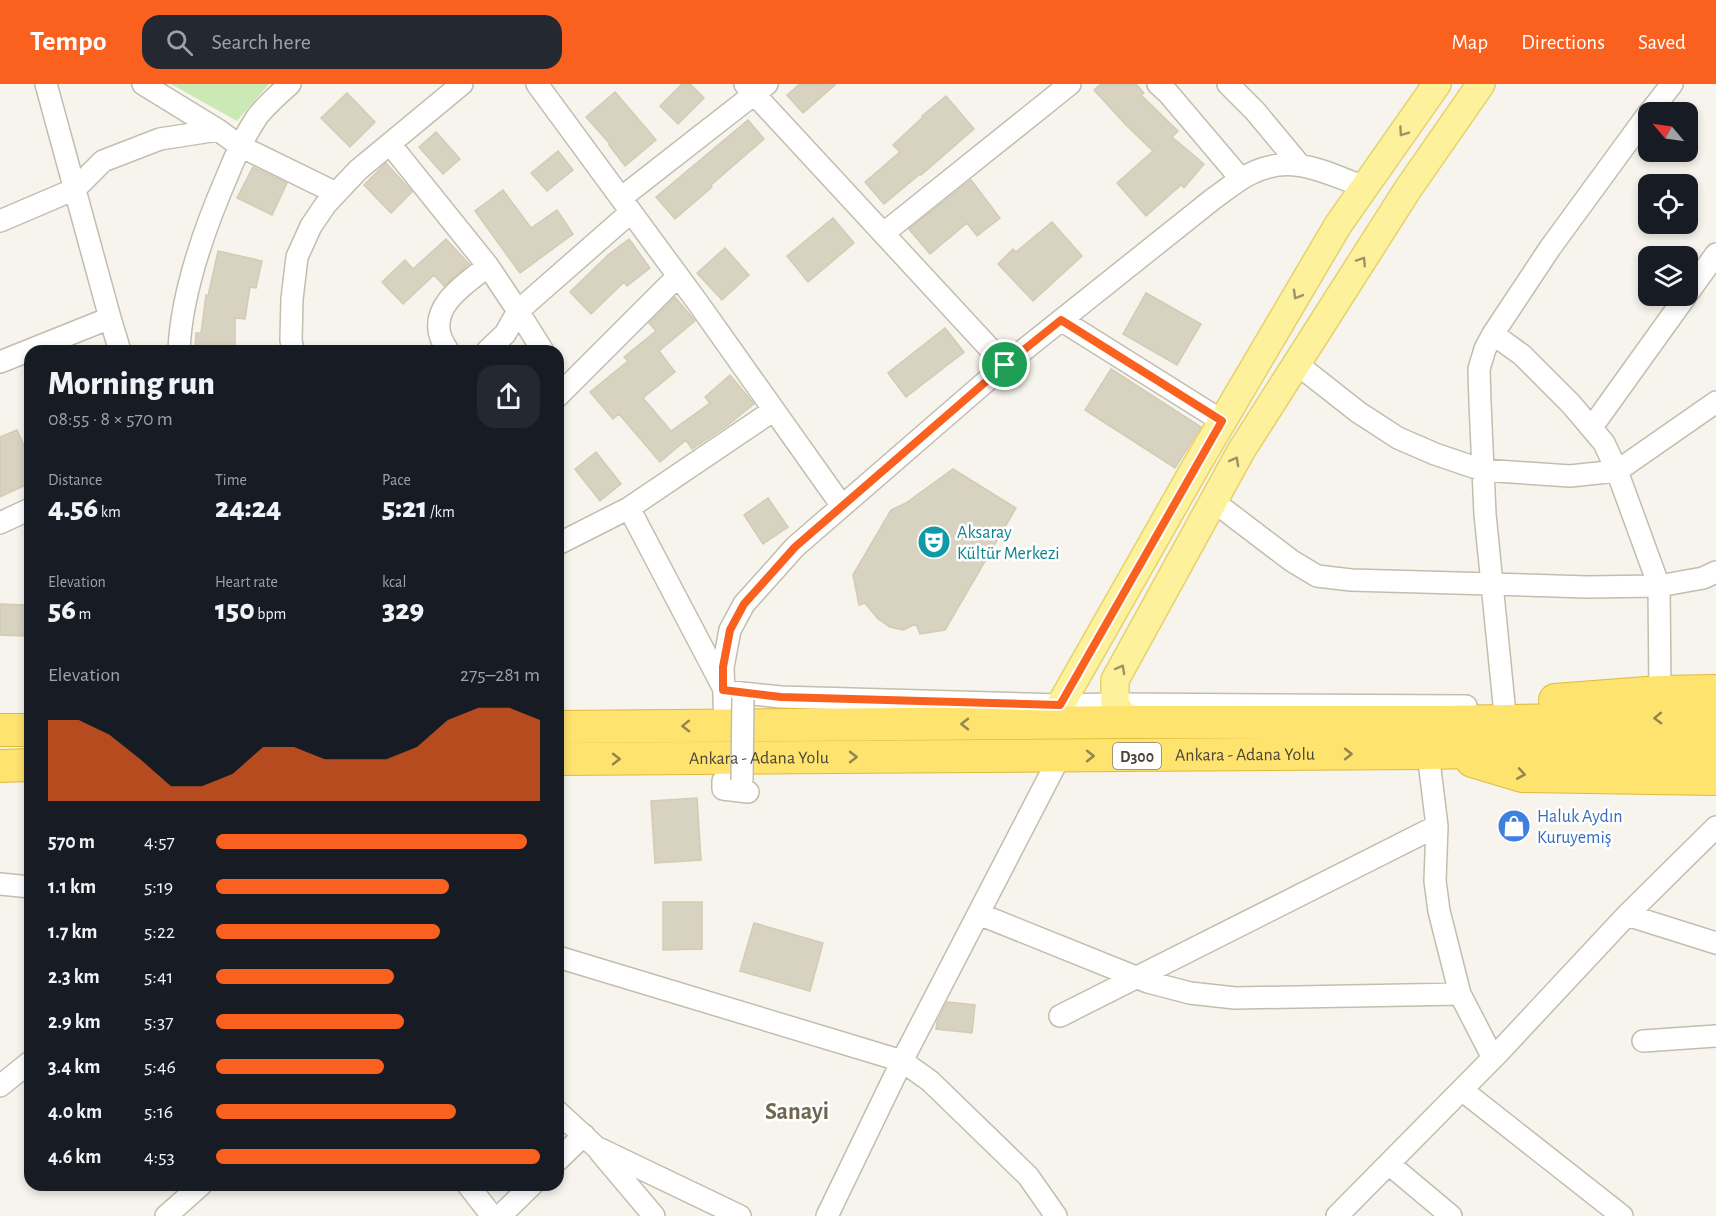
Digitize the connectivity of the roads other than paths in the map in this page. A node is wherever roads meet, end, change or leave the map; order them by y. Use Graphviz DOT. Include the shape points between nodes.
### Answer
graph roads {
  1 [pos="46,84"];
  2 [pos="143,84"];
  3 [pos="290,84"];
  4 [pos="462,84"];
  5 [pos="537,84"];
  6 [pos="1070,84"];
  7 [pos="1158,84"];
  8 [pos="1228,84"];
  9 [pos="1437,84"];
  10 [pos="1480,84"];
  11 [pos="1672,84"];
  12 [pos="755,87"];
  13 [pos="1658,102"];
  14 [pos="1638,128"];
  15 [pos="218,130"];
  16 [pos="390,144"];
  17 [pos="240,146"];
  18 [pos="1299,164"];
  19 [pos="1241,179"];
  20 [pos="1365,187"];
  21 [pos="75,189"];
  22 [pos="336,193"];
  23 [pos="626,205"];
  24 [pos="0,221"];
  25 [pos="884,233"];
  26 [pos="1716,254"];
  27 [pos="488,266"];
  28 [pos="678,276"];
  29 [pos="1698,279"];
  30 [pos="1678,306"];
  31 [pos="518,311"];
  32 [pos="110,318"];
  33 [pos="1061,320"];
  34 [pos="1493,334"];
  35 [pos="42,345"];
  36 [pos="118,345"];
  37 [pos="179,345"];
  38 [pos="292,345"];
  39 [pos="445,345"];
  40 [pos="493,345"];
  41 [pos="539,345"];
  42 [pos="24,352"];
  43 [pos="0,362"];
  44 [pos="1297,364"];
  45 [pos="1005,365"];
  46 [pos="564,383"];
  47 [pos="1716,402"];
  48 [pos="774,410"];
  49 [pos="1222,421"];
  50 [pos="1592,427"];
  51 [pos="1482,470"];
  52 [pos="1617,471"];
  53 [pos="1213,501"];
  54 [pos="842,506"];
  55 [pos="629,508"];
  56 [pos="24,512"];
  57 [pos="0,524"];
  58 [pos="564,541"];
  59 [pos="1716,572"];
  60 [pos="1491,584"];
  61 [pos="1659,586"];
  62 [pos="1716,691"];
  63 [pos="730,692"];
  64 [pos="1660,692"];
  65 [pos="1499,705"];
  66 [pos="1122,713"];
  67 [pos="1055,714"];
  68 [pos="1716,718"];
  69 [pos="1438,722"];
  70 [pos="725,725"];
  71 [pos="564,727"];
  72 [pos="0,730"];
  73 [pos="24,730"];
  74 [pos="1716,749"];
  75 [pos="1436,753"];
  76 [pos="1060,756"];
  77 [pos="564,759"];
  78 [pos="24,765"];
  79 [pos="0,766"];
  80 [pos="1716,779"];
  81 [pos="745,786"];
  82 [pos="1437,826"];
  83 [pos="1716,827"];
  84 [pos="0,884"];
  85 [pos="24,886"];
  86 [pos="979,914"];
  87 [pos="1627,915"];
  88 [pos="1716,943"];
  89 [pos="564,959"];
  90 [pos="1137,977"];
  91 [pos="1460,994"];
  92 [pos="1060,1016"];
  93 [pos="1716,1036"];
  94 [pos="1643,1041"];
  95 [pos="1493,1058"];
  96 [pos="902,1061"];
  97 [pos="24,1067"];
  98 [pos="0,1086"];
  99 [pos="1462,1090"];
  100 [pos="564,1117"];
  101 [pos="590,1141"];
  102 [pos="564,1156"];
  103 [pos="1389,1164"];
  104 [pos="194,1191"];
  105 [pos="473,1191"];
  106 [pos="526,1191"];
  107 [pos="1053,1215"];
  108 [pos="167,1216"];
  109 [pos="492,1216"];
  110 [pos="500,1216"];
  111 [pos="654,1216"];
  112 [pos="740,1216"];
  113 [pos="827,1216"];
  114 [pos="1337,1216"];
  115 [pos="1451,1216"];
  116 [pos="1622,1216"];
  1 -- 21 [label="street"];
  2 -- 15 [label="street"];
  3 -- 17 [label="street" via="258,115"];
  4 -- 16 [label="street"];
  5 -- 23 [label="street"];
  6 -- 25 [label="street"];
  7 -- 19 [label="street"];
  8 -- 18 [label="street"];
  9 -- 20 [label="main road, one-way"];
  44 -- 10 [label="main road, one-way"];
  11 -- 13 [label="street"];
  12 -- 23 [label="street"];
  12 -- 25 [label="street"];
  14 -- 34 [label="street"];
  15 -- 17 [label="street"];
  15 -- 21 [label="street" via="160,139 103,161"];
  16 -- 22 [label="street"];
  16 -- 27 [label="street"];
  17 -- 22 [label="street"];
  17 -- 37 [label="street" via="215,202 195,264"];
  18 -- 19 [label="street" via="1272,165"];
  18 -- 20 [label="street"];
  19 -- 33 [label="street"];
  20 -- 49 [label="main road, one-way" via="1338,225"];
  21 -- 24 [label="street"];
  21 -- 32 [label="street"];
  22 -- 38 [label="street" via="311,226 297,257"];
  23 -- 28 [label="street"];
  23 -- 31 [label="street"];
  25 -- 45 [label="street"];
  26 -- 29 [label="street"];
  27 -- 31 [label="street"];
  27 -- 39 [label="street" via="453,295 442,310 439,323"];
  28 -- 46 [label="street"];
  28 -- 48 [label="street"];
  30 -- 50 [label="street"];
  31 -- 40 [label="street"];
  31 -- 41 [label="street"];
  32 -- 35 [label="street"];
  32 -- 36 [label="street"];
  33 -- 45 [label="street"];
  33 -- 49 [label="street"];
  34 -- 50 [label="street" via="1522,355"];
  34 -- 51 [label="street" via="1479,369"];
  42 -- 43 [label="street"];
  44 -- 51 [label="street" via="1398,438"];
  53 -- 44 [label="main road, one-way"];
  45 -- 54 [label="street"];
  47 -- 52 [label="street"];
  48 -- 54 [label="street"];
  48 -- 55 [label="street"];
  49 -- 67 [label="main road"];
  50 -- 52 [label="street"];
  51 -- 52 [label="street" via="1570,476"];
  51 -- 60 [label="street"];
  52 -- 61 [label="street"];
  53 -- 60 [label="street" via="1317,576"];
  66 -- 53 [label="main road, one-way" via="1115,680"];
  54 -- 63 [label="street" via="795,547 744,604 730,630 723,667"];
  55 -- 58 [label="street"];
  55 -- 63 [label="street"];
  56 -- 57 [label="street"];
  59 -- 61 [label="street"];
  60 -- 61 [label="street"];
  60 -- 65 [label="street"];
  61 -- 64 [label="street"];
  62 -- 64 [label="highway"];
  63 -- 67 [label="street" via="778,703 781,697"];
  63 -- 70 [label="street"];
  63 -- 81 [label="street, bridge"];
  64 -- 65 [label="highway"];
  65 -- 66 [label="street"];
  65 -- 69 [label="highway"];
  66 -- 67 [label="highway, Ankara - Adana Yolu / D300"];
  66 -- 69 [label="highway, Ankara - Adana Yolu / D300"];
  67 -- 70 [label="highway, Ankara - Adana Yolu / D300, one-way"];
  68 -- 69 [label="highway, Ankara - Adana Yolu / D300, one-way"];
  70 -- 71 [label="highway, Ankara - Adana Yolu / D300, one-way"];
  72 -- 73 [label="highway"];
  74 -- 75 [label="highway, Ankara - Adana Yolu / D300"];
  76 -- 75 [label="highway, Ankara - Adana Yolu / D300, one-way"];
  75 -- 80 [label="highway, one-way" via="1522,776"];
  75 -- 82 [label="street"];
  77 -- 76 [label="highway, Ankara - Adana Yolu / D300, one-way"];
  76 -- 86 [label="street"];
  78 -- 79 [label="highway"];
  82 -- 90 [label="street"];
  82 -- 91 [label="street" via="1435,881 1439,911"];
  83 -- 87 [label="street"];
  84 -- 85 [label="street"];
  86 -- 90 [label="street"];
  86 -- 96 [label="street"];
  87 -- 88 [label="street"];
  87 -- 95 [label="street"];
  89 -- 96 [label="street"];
  90 -- 91 [label="street" via="1190,993 1235,998"];
  90 -- 92 [label="street"];
  91 -- 95 [label="street"];
  93 -- 94 [label="street"];
  95 -- 99 [label="street"];
  96 -- 107 [label="street" via="930,1081 1028,1176"];
  96 -- 113 [label="street"];
  97 -- 98 [label="street"];
  99 -- 103 [label="street"];
  99 -- 116 [label="street"];
  100 -- 101 [label="street"];
  101 -- 102 [label="street"];
  101 -- 111 [label="street"];
  101 -- 112 [label="street"];
  103 -- 114 [label="street"];
  103 -- 115 [label="street"];
  104 -- 108 [label="street"];
  105 -- 109 [label="street"];
  106 -- 110 [label="street"];
}
